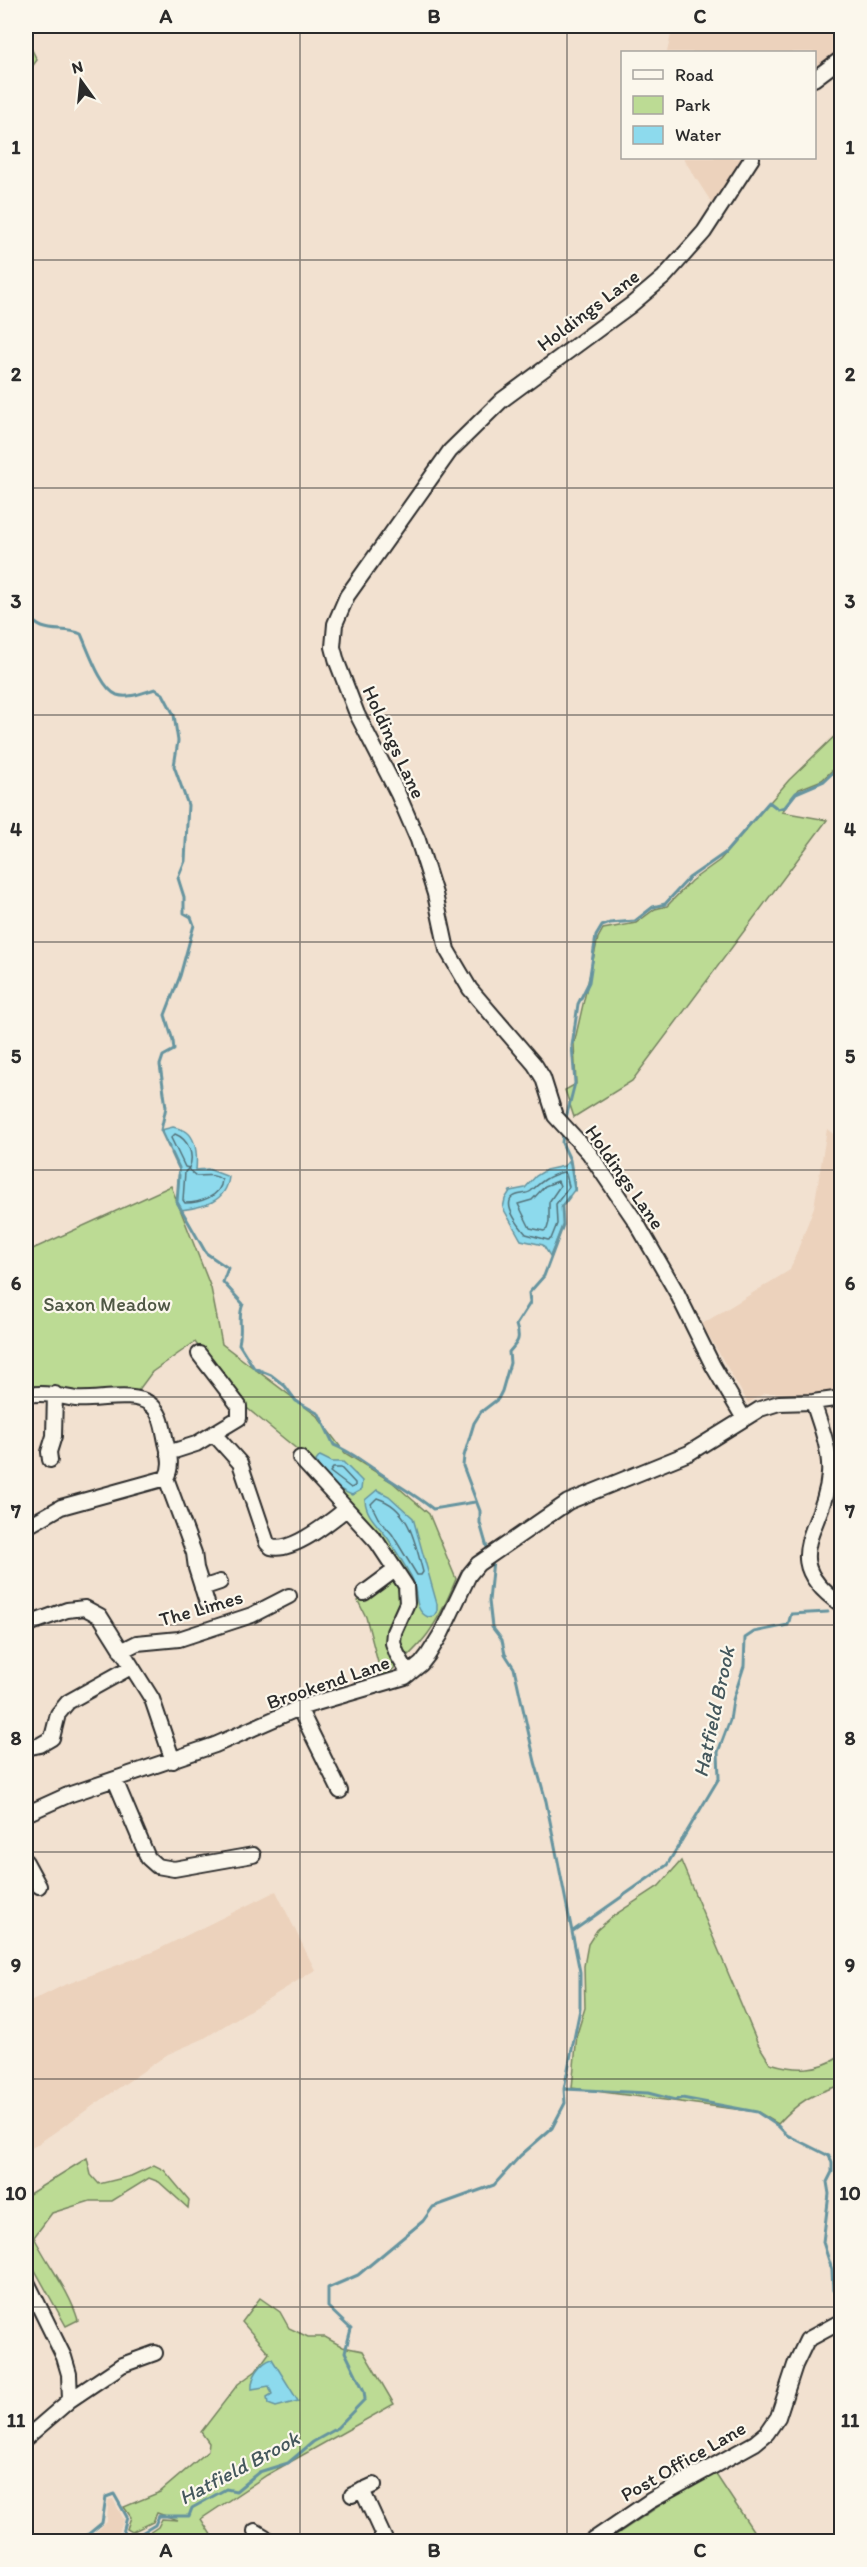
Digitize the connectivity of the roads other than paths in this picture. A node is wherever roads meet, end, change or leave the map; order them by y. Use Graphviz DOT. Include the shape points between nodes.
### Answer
graph roads {
  1 [pos="842,58"];
  2 [pos="816,78"];
  3 [pos="751,159"];
  4 [pos="199,1354"];
  5 [pos="55,1394"];
  6 [pos="26,1395"];
  7 [pos="842,1398"];
  8 [pos="813,1402"];
  9 [pos="743,1417"];
  10 [pos="214,1434"];
  11 [pos="168,1453"];
  12 [pos="300,1458"];
  13 [pos="50,1460"];
  14 [pos="166,1478"];
  15 [pos="346,1509"];
  16 [pos="26,1527"];
  17 [pos="399,1575"];
  18 [pos="220,1582"];
  19 [pos="202,1588"];
  20 [pos="364,1593"];
  21 [pos="289,1596"];
  22 [pos="207,1603"];
  23 [pos="842,1605"];
  24 [pos="26,1624"];
  25 [pos="121,1652"];
  26 [pos="131,1667"];
  27 [pos="409,1674"];
  28 [pos="299,1708"];
  29 [pos="26,1748"];
  30 [pos="173,1761"];
  31 [pos="115,1780"];
  32 [pos="340,1791"];
  33 [pos="26,1814"];
  34 [pos="253,1855"];
  35 [pos="26,1862"];
  36 [pos="39,1886"];
  37 [pos="26,2280"];
  38 [pos="842,2321"];
  39 [pos="155,2353"];
  40 [pos="70,2400"];
  41 [pos="26,2438"];
  42 [pos="363,2490"];
  43 [pos="255,2531"];
  44 [pos="595,2540"];
  45 [pos="266,2541"];
  46 [pos="386,2541"];
  1 -- 2 [label="street"];
  3 -- 9 [label="street, Holdings Lane" via="704,232 664,277 502,400 450,451 347,596 333,636 336,662 357,714 418,840 442,932 455,965 470,989 535,1065 555,1116 589,1153 636,1222"];
  4 -- 10 [label="street" via="240,1409 236,1422"];
  5 -- 6 [label="street"];
  5 -- 11 [label="street" via="78,1399 143,1400 158,1412"];
  5 -- 13 [label="street"];
  7 -- 8 [label="street, Brookend Lane"];
  8 -- 9 [label="street, Brookend Lane" via="779,1403"];
  8 -- 23 [label="street" via="829,1473 807,1546 807,1558 821,1590"];
  9 -- 27 [label="street, Brookend Lane" via="688,1453 568,1502 497,1549 469,1575 441,1634 422,1664"];
  10 -- 11 [label="street"];
  10 -- 15 [label="street" via="240,1463 271,1547 286,1548"];
  11 -- 14 [label="street" via="170,1471"];
  12 -- 15 [label="street"];
  14 -- 16 [label="street" via="61,1507"];
  14 -- 19 [label="street" via="195,1553"];
  15 -- 17 [label="street" via="377,1542"];
  17 -- 20 [label="street"];
  17 -- 27 [label="street" via="407,1592 407,1603 393,1643"];
  18 -- 19 [label="street"];
  19 -- 22 [label="street"];
  21 -- 25 [label="street, The Limes" via="252,1616 179,1639 137,1643"];
  24 -- 25 [label="street" via="86,1608 100,1616"];
  25 -- 26 [label="street"];
  26 -- 29 [label="street" via="68,1702 58,1714 52,1738"];
  26 -- 30 [label="street" via="152,1699"];
  27 -- 28 [label="street, Brookend Lane"];
  28 -- 30 [label="street, Brookend Lane"];
  28 -- 32 [label="street"];
  30 -- 31 [label="street, Brookend Lane"];
  31 -- 33 [label="street, Brookend Lane"];
  31 -- 34 [label="street" via="148,1858 157,1866 174,1869"];
  35 -- 36 [label="street"];
  37 -- 40 [label="street" via="64,2357"];
  38 -- 44 [label="street, Post Office Lane" via="807,2340 778,2417 767,2433 650,2501"];
  39 -- 40 [label="street" via="122,2365"];
  40 -- 41 [label="street"];
  42 -- 46 [label="street"];
  43 -- 45 [label="street" via="265,2536"];
}
